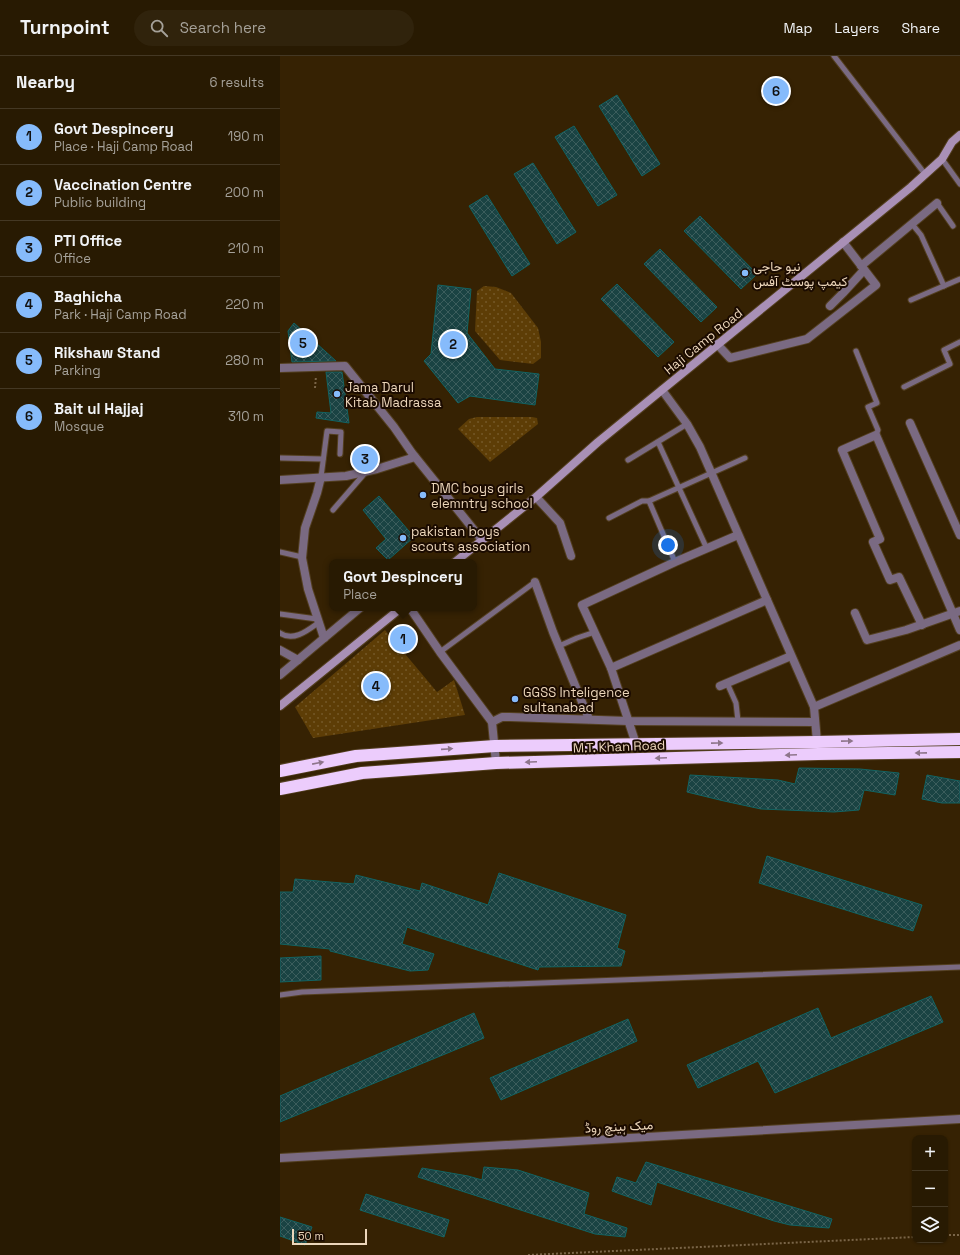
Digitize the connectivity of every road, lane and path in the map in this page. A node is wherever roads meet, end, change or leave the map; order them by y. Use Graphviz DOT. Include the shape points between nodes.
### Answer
graph roads {
  1 [pos="834,56"];
  2 [pos="960,135"];
  3 [pos="942,159"];
  4 [pos="925,174"];
  5 [pos="960,184"];
  6 [pos="937,203"];
  7 [pos="912,224"];
  8 [pos="953,226"];
  9 [pos="842,242"];
  10 [pos="862,268"];
  11 [pos="960,279"];
  12 [pos="944,286"];
  13 [pos="911,300"];
  14 [pos="830,306"];
  15 [pos="960,342"];
  16 [pos="717,344"];
  17 [pos="856,351"];
  18 [pos="317,367"];
  19 [pos="280,368"];
  20 [pos="904,387"];
  21 [pos="315,388"];
  22 [pos="662,390"];
  23 [pos="910,423"];
  24 [pos="687,424"];
  25 [pos="876,435"];
  26 [pos="658,442"];
  27 [pos="340,454"];
  28 [pos="415,457"];
  29 [pos="281,458"];
  30 [pos="745,458"];
  31 [pos="323,459"];
  32 [pos="628,460"];
  33 [pos="365,472"];
  34 [pos="712,474"];
  35 [pos="321,478"];
  36 [pos="280,480"];
  37 [pos="679,488"];
  38 [pos="536,497"];
  39 [pos="649,501"];
  40 [pos="332,510"];
  41 [pos="609,518"];
  42 [pos="738,535"];
  43 [pos="960,535"];
  44 [pos="482,540"];
  45 [pos="707,548"];
  46 [pos="280,552"];
  47 [pos="302,556"];
  48 [pos="570,556"];
  49 [pos="459,559"];
  50 [pos="674,562"];
  51 [pos="535,582"];
  52 [pos="767,600"];
  53 [pos="356,611"];
  54 [pos="396,611"];
  55 [pos="412,611"];
  56 [pos="855,613"];
  57 [pos="957,613"];
  58 [pos="280,614"];
  59 [pos="318,621"];
  60 [pos="922,625"];
  61 [pos="960,630"];
  62 [pos="595,632"];
  63 [pos="280,633"];
  64 [pos="324,638"];
  65 [pos="960,645"];
  66 [pos="559,646"];
  67 [pos="280,650"];
  68 [pos="440,652"];
  69 [pos="792,656"];
  70 [pos="298,660"];
  71 [pos="611,668"];
  72 [pos="280,675"];
  73 [pos="724,685"];
  74 [pos="280,706"];
  75 [pos="814,707"];
  76 [pos="589,719"];
  77 [pos="628,721"];
  78 [pos="738,721"];
  79 [pos="492,722"];
  80 [pos="815,722"];
  81 [pos="960,739"];
  82 [pos="817,742"];
  83 [pos="636,744"];
  84 [pos="495,746"];
  85 [pos="960,752"];
  86 [pos="496,763"];
  87 [pos="280,771"];
  88 [pos="280,789"];
  89 [pos="960,967"];
  90 [pos="280,995"];
  91 [pos="960,1119"];
  92 [pos="280,1158"];
  93 [pos="948,1235"];
  94 [pos="960,1235"];
  95 [pos="912,1237"];
  96 [pos="528,1255"];
  1 -- 4 [label="lane"];
  2 -- 3 [label="street, Haji Camp Road" via="952,142"];
  3 -- 4 [label="street, Haji Camp Road"];
  3 -- 5 [label="lane"];
  4 -- 9 [label="street, Haji Camp Road"];
  6 -- 7 [label="street"];
  6 -- 8 [label="lane"];
  7 -- 10 [label="street"];
  7 -- 12 [label="lane" via="921,235"];
  9 -- 10 [label="street"];
  9 -- 16 [label="street, Haji Camp Road"];
  10 -- 14 [label="street"];
  10 -- 16 [label="street" via="876,285 807,339 730,358"];
  11 -- 12 [label="lane"];
  12 -- 13 [label="lane"];
  15 -- 20 [label="lane" via="944,350 950,364"];
  16 -- 22 [label="street, Haji Camp Road"];
  17 -- 25 [label="lane" via="877,403 868,407 878,430"];
  18 -- 19 [label="street"];
  18 -- 21 [label="path"];
  18 -- 28 [label="street" via="345,366"];
  22 -- 24 [label="street"];
  22 -- 38 [label="street, Haji Camp Road"];
  23 -- 43 [label="street"];
  24 -- 26 [label="lane"];
  24 -- 34 [label="street"];
  25 -- 57 [label="street"];
  25 -- 60 [label="street" via="842,450 880,538 873,542 890,580 899,577"];
  26 -- 32 [label="lane"];
  26 -- 37 [label="lane"];
  27 -- 31 [label="lane" via="341,432 327,430"];
  28 -- 33 [label="street"];
  28 -- 44 [label="street"];
  29 -- 31 [label="lane"];
  30 -- 34 [label="lane"];
  31 -- 35 [label="lane"];
  33 -- 35 [label="street"];
  33 -- 40 [label="lane"];
  34 -- 37 [label="lane"];
  34 -- 42 [label="street"];
  35 -- 36 [label="street"];
  35 -- 47 [label="street" via="305,528"];
  37 -- 39 [label="lane"];
  37 -- 45 [label="lane"];
  38 -- 44 [label="street, Haji Camp Road"];
  38 -- 48 [label="street" via="560,523"];
  39 -- 41 [label="lane" via="642,501"];
  39 -- 50 [label="lane"];
  42 -- 45 [label="street"];
  42 -- 52 [label="street"];
  44 -- 49 [label="street, Haji Camp Road"];
  45 -- 50 [label="street"];
  46 -- 47 [label="lane"];
  47 -- 59 [label="street" via="308,589"];
  50 -- 62 [label="street" via="582,605"];
  51 -- 66 [label="street"];
  51 -- 68 [label="lane"];
  52 -- 69 [label="street"];
  52 -- 71 [label="street"];
  53 -- 64 [label="street"];
  54 -- 74 [label="street"];
  55 -- 68 [label="street"];
  56 -- 60 [label="street" via="867,640"];
  57 -- 60 [label="street"];
  57 -- 61 [label="street"];
  58 -- 59 [label="lane"];
  59 -- 63 [label="lane" via="293,637"];
  59 -- 64 [label="street"];
  62 -- 66 [label="lane"];
  62 -- 71 [label="street"];
  64 -- 70 [label="street"];
  65 -- 75 [label="street"];
  66 -- 76 [label="street"];
  67 -- 70 [label="street"];
  68 -- 79 [label="street"];
  69 -- 73 [label="street"];
  69 -- 75 [label="street"];
  70 -- 72 [label="street"];
  71 -- 77 [label="street"];
  73 -- 78 [label="lane" via="736,703"];
  75 -- 80 [label="street"];
  76 -- 77 [label="street"];
  76 -- 79 [label="street" via="502,717"];
  77 -- 78 [label="street"];
  77 -- 83 [label="street"];
  78 -- 80 [label="street"];
  79 -- 84 [label="street"];
  80 -- 82 [label="street"];
  82 -- 81 [label="highway, M.T. Khan Road, one-way"];
  83 -- 82 [label="highway, M.T. Khan Road, one-way"];
  83 -- 84 [label="highway, M.T. Khan Road"];
  84 -- 86 [label="street"];
  87 -- 84 [label="highway, M.T. Khan Road, one-way" via="356,756"];
  85 -- 86 [label="highway, M.T. Khan Road, one-way"];
  86 -- 88 [label="highway, M.T. Khan Road" via="362,773"];
  89 -- 90 [label="lane" via="302,992"];
  91 -- 92 [label="street, میک ہینچ روڈ"];
  93 -- 94 [label="path"];
  95 -- 96 [label="path"];
}
